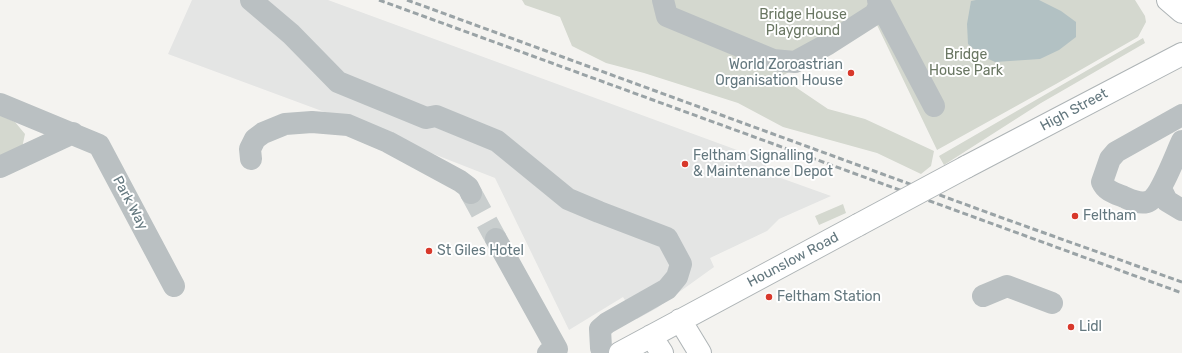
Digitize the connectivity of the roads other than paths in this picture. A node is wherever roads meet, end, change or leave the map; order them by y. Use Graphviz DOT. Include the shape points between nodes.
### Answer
graph roads {
  1 [pos="251,0"];
  2 [pos="663,0"];
  3 [pos="1168,0"];
  4 [pos="879,2"];
  5 [pos="1182,12"];
  6 [pos="1182,54"];
  7 [pos="0,104"];
  8 [pos="934,106"];
  9 [pos="1182,115"];
  10 [pos="73,133"];
  11 [pos="1182,141"];
  12 [pos="251,159"];
  13 [pos="0,167"];
  14 [pos="966,167"];
  15 [pos="1161,188"];
  16 [pos="471,193"];
  17 [pos="1182,210"];
  18 [pos="496,239"];
  19 [pos="174,286"];
  20 [pos="983,296"];
  21 [pos="1052,303"];
  22 [pos="680,320"];
  23 [pos="656,345"];
  24 [pos="548,353"];
  25 [pos="603,353"];
  26 [pos="620,353"];
  27 [pos="700,353"];
  1 -- 25 [label="street" via="291,34 338,82 426,118 436,116 497,141 568,199 667,238 681,264 677,277 667,289 600,329"];
  2 -- 4 [label="street" via="667,16 773,60 795,62 875,14"];
  3 -- 5 [label="main road"];
  4 -- 8 [label="street"];
  6 -- 14 [label="main road, High Street"];
  7 -- 10 [label="street, Park Way"];
  9 -- 15 [label="street" via="1116,152 1110,159 1102,182 1109,191 1140,203 1149,202"];
  10 -- 13 [label="street"];
  10 -- 19 [label="street, Park Way" via="99,145"];
  11 -- 15 [label="street"];
  12 -- 16 [label="street" via="250,149 255,139 286,124 312,122 348,125 388,142 460,181"];
  14 -- 22 [label="main road, Hounslow Road, bridge"];
  15 -- 17 [label="street" via="1167,201"];
  18 -- 24 [label="street" via="557,349"];
  20 -- 21 [label="street" via="1007,286"];
  22 -- 23 [label="main road, Hounslow Road"];
  22 -- 27 [label="main road"];
  23 -- 26 [label="main road, Hounslow Road"];
}
